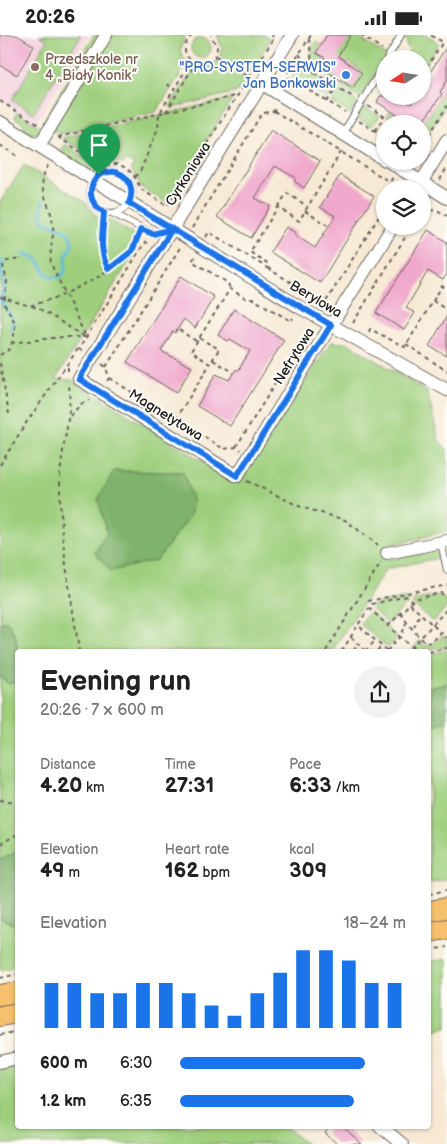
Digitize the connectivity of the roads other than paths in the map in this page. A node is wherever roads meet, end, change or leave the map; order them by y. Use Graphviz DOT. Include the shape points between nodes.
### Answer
graph roads {
  1 [pos="106,35"];
  2 [pos="292,35"];
  3 [pos="401,35"];
  4 [pos="392,50"];
  5 [pos="376,78"];
  6 [pos="261,83"];
  7 [pos="0,122"];
  8 [pos="343,133"];
  9 [pos="447,140"];
  10 [pos="39,146"];
  11 [pos="376,154"];
  12 [pos="399,170"];
  13 [pos="94,180"];
  14 [pos="412,180"];
  15 [pos="422,180"];
  16 [pos="431,188"];
  17 [pos="445,192"];
  18 [pos="129,203"];
  19 [pos="112,213"];
  20 [pos="172,229"];
  21 [pos="387,235"];
  22 [pos="331,325"];
  23 [pos="72,380"];
  24 [pos="447,391"];
  25 [pos="237,476"];
  26 [pos="444,541"];
  27 [pos="387,553"];
  28 [pos="447,570"];
  29 [pos="447,908"];
  30 [pos="431,911"];
  31 [pos="447,929"];
  32 [pos="431,933"];
  33 [pos="15,992"];
  34 [pos="0,995"];
  35 [pos="15,1014"];
  36 [pos="0,1016"];
  37 [pos="15,1059"];
  38 [pos="0,1062"];
  39 [pos="384,1129"];
  40 [pos="402,1144"];
  1 -- 10 [label="street" via="53,134"];
  2 -- 6 [label="street, Cyrkoniowa"];
  3 -- 4 [label="lane"];
  5 -- 8 [label="lane"];
  6 -- 8 [label="street"];
  6 -- 20 [label="street, Cyrkoniowa"];
  7 -- 10 [label="street, Berylowa"];
  8 -- 11 [label="street"];
  9 -- 15 [label="street"];
  10 -- 13 [label="street, Berylowa"];
  12 -- 14 [label="street"];
  13 -- 18 [label="street, Berylowa"];
  13 -- 18 [label="lane" via="105,172 119,173 132,189"];
  13 -- 19 [label="lane" via="90,192 94,204 104,212"];
  16 -- 17 [label="street"];
  18 -- 19 [label="lane" via="119,212"];
  18 -- 20 [label="street, Berylowa"];
  19 -- 20 [label="lane" via="153,234"];
  20 -- 22 [label="street, Berylowa"];
  20 -- 23 [label="street, Cyrkoniowa"];
  21 -- 22 [label="street, Nefrytowa"];
  22 -- 24 [label="street, Berylowa"];
  22 -- 25 [label="street, Nefrytowa"];
  23 -- 25 [label="street, Magnetytowa"];
  26 -- 27 [label="street"];
  26 -- 28 [label="lane"];
  29 -- 30 [label="main road"];
  31 -- 32 [label="main road"];
  33 -- 34 [label="main road"];
  35 -- 36 [label="main road"];
  37 -- 38 [label="street"];
  39 -- 40 [label="street"];
}
